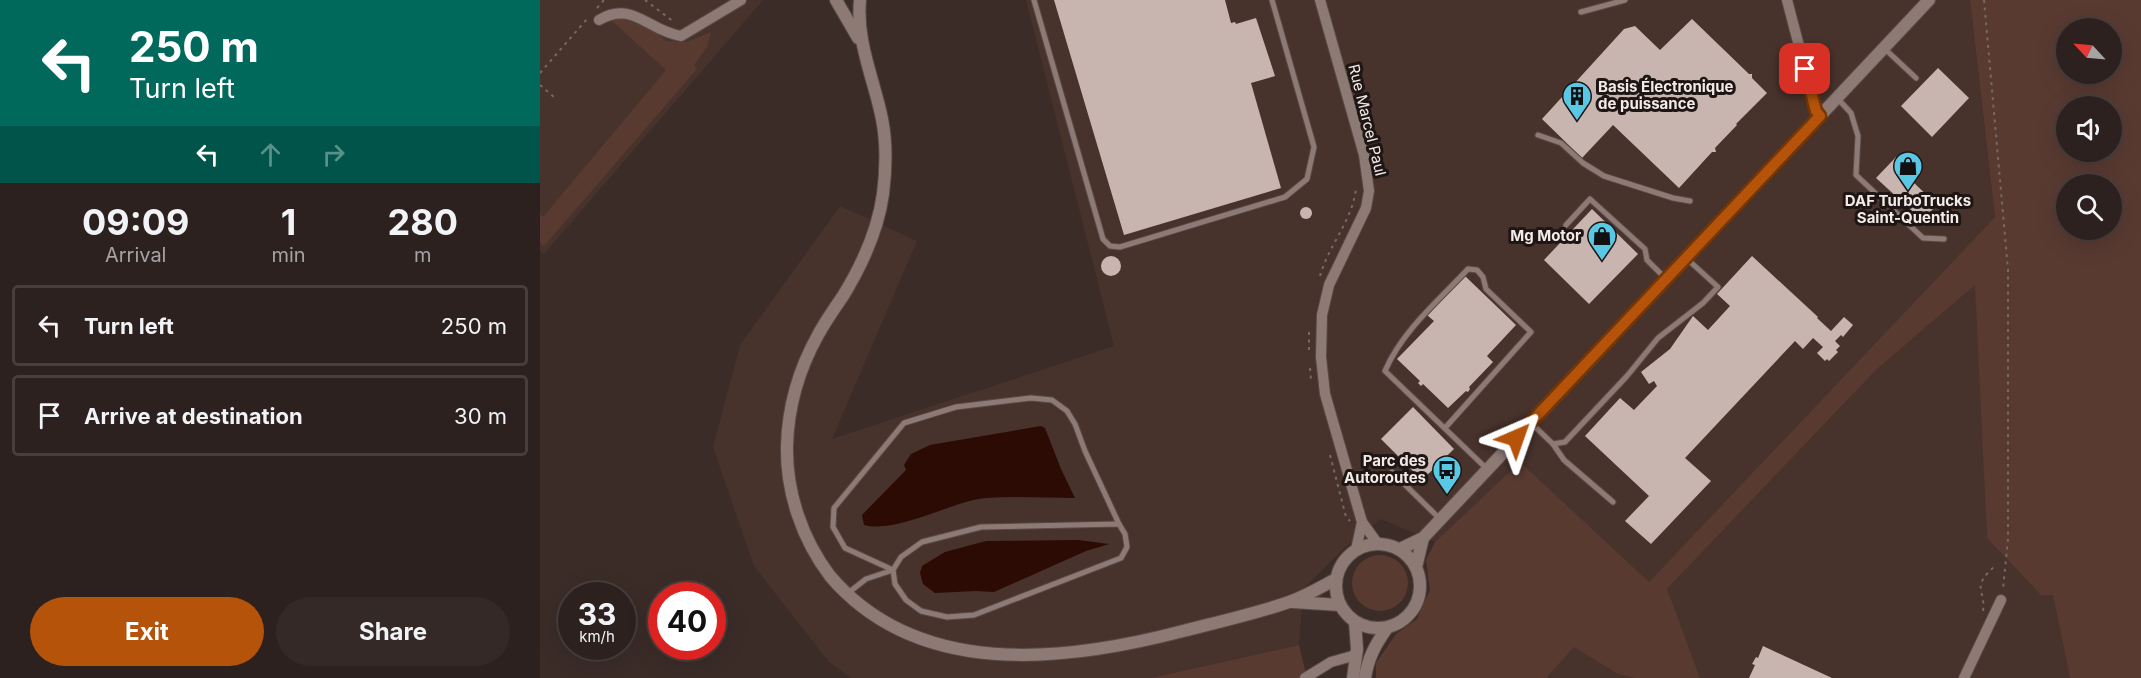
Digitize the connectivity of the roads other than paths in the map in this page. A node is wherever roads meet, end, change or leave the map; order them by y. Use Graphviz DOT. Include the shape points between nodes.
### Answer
graph roads {
  1 [pos="741,0"];
  2 [pos="836,0"];
  3 [pos="860,0"];
  4 [pos="1034,0"];
  5 [pos="1272,0"];
  6 [pos="1320,0"];
  7 [pos="1625,0"];
  8 [pos="1788,0"];
  9 [pos="1929,0"];
  10 [pos="1615,1"];
  11 [pos="1581,12"];
  12 [pos="596,14"];
  13 [pos="863,47"];
  14 [pos="1884,48"];
  15 [pos="1916,78"];
  16 [pos="1837,98"];
  17 [pos="1820,116"];
  18 [pos="1538,135"];
  19 [pos="1689,201"];
  20 [pos="1566,225"];
  21 [pos="1944,239"];
  22 [pos="1686,258"];
  23 [pos="1666,279"];
  24 [pos="1531,423"];
  25 [pos="1445,428"];
  26 [pos="1553,444"];
  27 [pos="1487,469"];
  28 [pos="1392,472"];
  29 [pos="1613,502"];
  30 [pos="1440,519"];
  31 [pos="1362,522"];
  32 [pos="1119,524"];
  33 [pos="1423,538"];
  34 [pos="1378,543"];
  35 [pos="1400,549"];
  36 [pos="1356,550"];
  37 [pos="1416,567"];
  38 [pos="893,570"];
  39 [pos="1336,579"];
  40 [pos="844,596"];
  41 [pos="2001,600"];
  42 [pos="1289,602"];
  43 [pos="1340,605"];
  44 [pos="1355,622"];
  45 [pos="1387,628"];
  46 [pos="1356,655"];
  47 [pos="1305,678"];
  48 [pos="1353,678"];
  49 [pos="1365,678"];
  50 [pos="1964,678"];
  1 -- 12 [label="street" via="681,36 670,34 632,10 618,7"];
  2 -- 13 [label="street"];
  3 -- 13 [label="street"];
  4 -- 5 [label="lane" via="1103,239 1110,246 1120,247 1285,197 1306,179 1314,147"];
  6 -- 31 [label="street, Rue Marcel Paul" via="1364,155 1369,191 1366,208 1329,285 1322,315 1321,357 1324,394"];
  7 -- 10 [label="lane"];
  8 -- 17 [label="street"];
  9 -- 14 [label="street"];
  10 -- 11 [label="lane"];
  13 -- 40 [label="street" via="882,120 886,166 883,198 864,258 804,362 790,406 787,448 792,495 803,532"];
  14 -- 15 [label="lane"];
  14 -- 16 [label="street"];
  16 -- 17 [label="street"];
  16 -- 21 [label="lane" via="1851,113 1858,136 1856,174 1923,238"];
  17 -- 22 [label="street"];
  18 -- 19 [label="lane" via="1561,143 1604,176"];
  20 -- 23 [label="lane" via="1590,200 1645,249 1647,260"];
  22 -- 23 [label="street"];
  22 -- 26 [label="lane" via="1718,287 1658,338 1565,442"];
  23 -- 24 [label="street"];
  24 -- 26 [label="lane"];
  24 -- 27 [label="street"];
  25 -- 25 [label="lane" via="1385,371 1392,354 1418,322 1468,269 1477,270 1484,277 1486,289 1531,333"];
  25 -- 27 [label="lane"];
  26 -- 29 [label="lane" via="1564,460"];
  27 -- 30 [label="street"];
  28 -- 30 [label="lane"];
  30 -- 33 [label="street"];
  31 -- 34 [label="street, Rue Marcel Paul"];
  31 -- 36 [label="street, Rue Marcel Paul"];
  32 -- 38 [label="lane" via="981,526 922,542 901,557"];
  32 -- 38 [label="lane" via="1127,548 1121,558 974,615 947,617 921,610 906,600 895,584"];
  32 -- 38 [label="lane" via="1075,424 1052,400 1031,398 956,407 904,423 834,508 833,526 845,549"];
  33 -- 35 [label="street"];
  33 -- 37 [label="street"];
  34 -- 35 [label="street"];
  34 -- 36 [label="street"];
  35 -- 37 [label="street"];
  36 -- 39 [label="street" via="1343,562"];
  37 -- 45 [label="street" via="1420,579 1417,605 1399,623"];
  38 -- 40 [label="lane" via="866,579"];
  39 -- 42 [label="street"];
  39 -- 43 [label="street"];
  40 -- 42 [label="street" via="867,615 912,641 966,658 994,660 1094,653"];
  41 -- 50 [label="street"];
  42 -- 43 [label="street"];
  43 -- 44 [label="street"];
  44 -- 45 [label="street" via="1365,627"];
  44 -- 46 [label="street"];
  45 -- 49 [label="street" via="1375,645"];
  46 -- 47 [label="street" via="1331,662"];
  46 -- 48 [label="street"];
}
